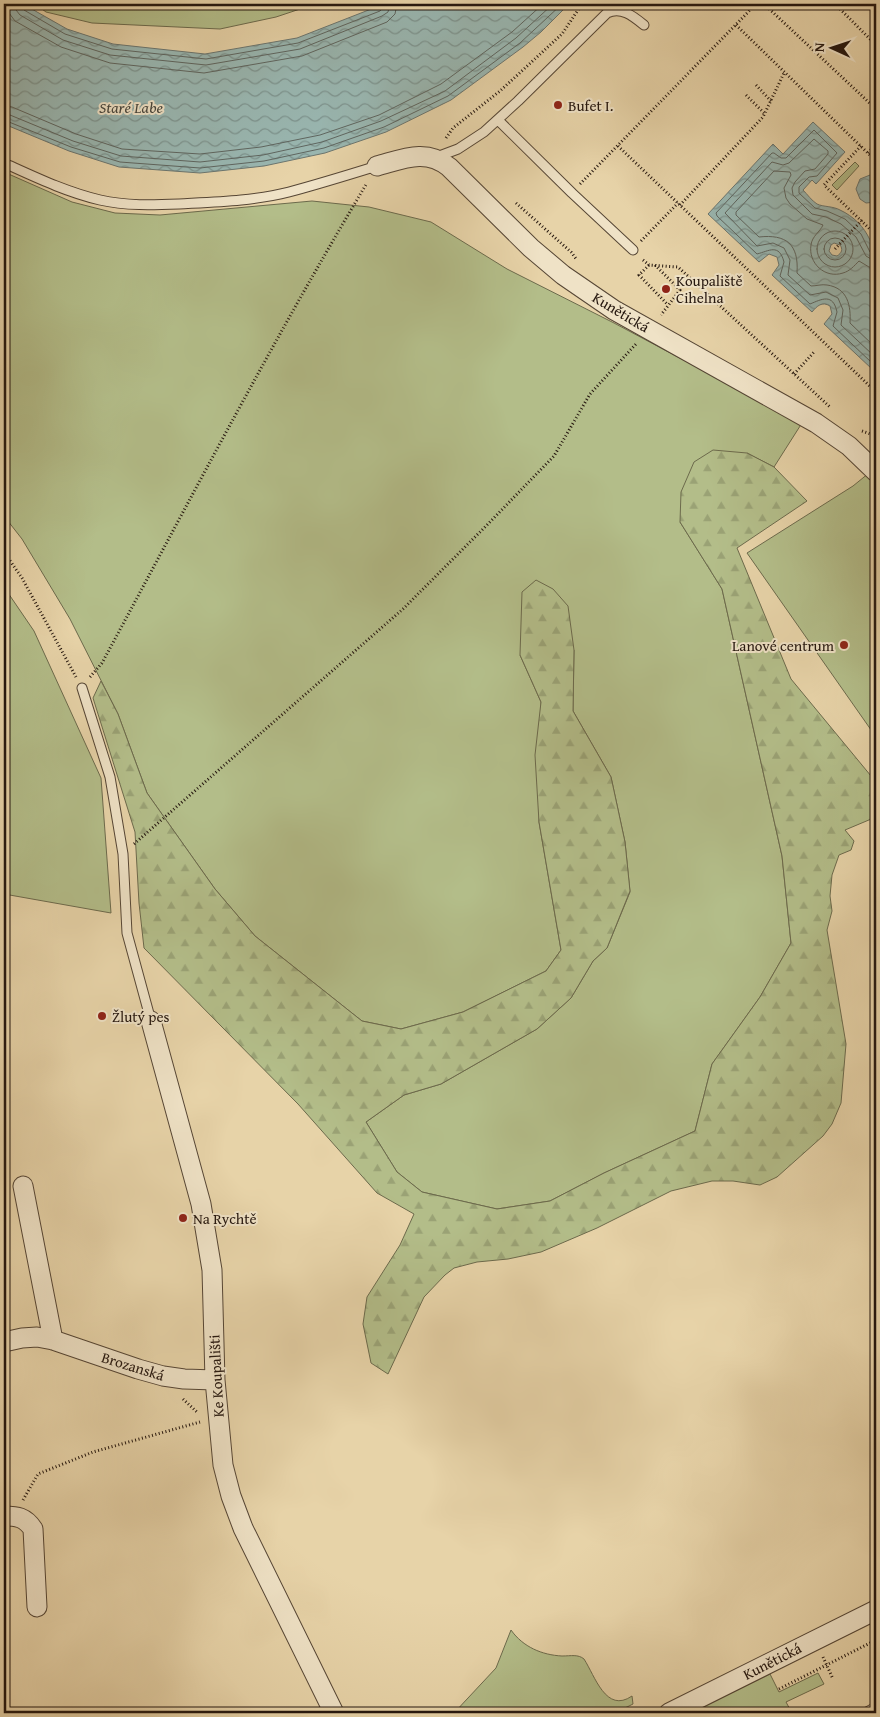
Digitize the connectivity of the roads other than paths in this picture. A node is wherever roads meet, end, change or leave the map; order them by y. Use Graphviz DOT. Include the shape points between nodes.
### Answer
graph roads {
  1 [pos="644,25"];
  2 [pos="498,120"];
  3 [pos="434,158"];
  4 [pos="4,163"];
  5 [pos="377,166"];
  6 [pos="633,250"];
  7 [pos="876,472"];
  8 [pos="82,688"];
  9 [pos="151,1021"];
  10 [pos="23,1186"];
  11 [pos="53,1340"];
  12 [pos="4,1342"];
  13 [pos="215,1380"];
  14 [pos="9,1516"];
  15 [pos="37,1607"];
  16 [pos="876,1610"];
  17 [pos="876,1707"];
  18 [pos="334,1713"];
  19 [pos="669,1713"];
  20 [pos="865,1713"];
  1 -- 2 [label="lane" via="634,16 618,10 607,13"];
  2 -- 3 [label="lane" via="470,142"];
  2 -- 6 [label="lane"];
  3 -- 5 [label="street" via="418,156"];
  3 -- 7 [label="street, Kunětická" via="449,167 546,262 614,310 822,427 849,446"];
  4 -- 5 [label="lane" via="77,194 147,205 266,196"];
  8 -- 9 [label="lane" via="110,777 123,854 127,933"];
  9 -- 13 [label="street, Ke Koupališti" via="201,1204 212,1270"];
  10 -- 11 [label="street"];
  11 -- 12 [label="street, Brozanská" via="38,1337"];
  11 -- 13 [label="street, Brozanská" via="163,1376"];
  13 -- 18 [label="street, Ke Koupališti" via="223,1464 231,1496 247,1536"];
  14 -- 15 [label="street" via="26,1519 33,1529"];
  16 -- 19 [label="street, Kunětická"];
  17 -- 20 [label="lane"];
}
